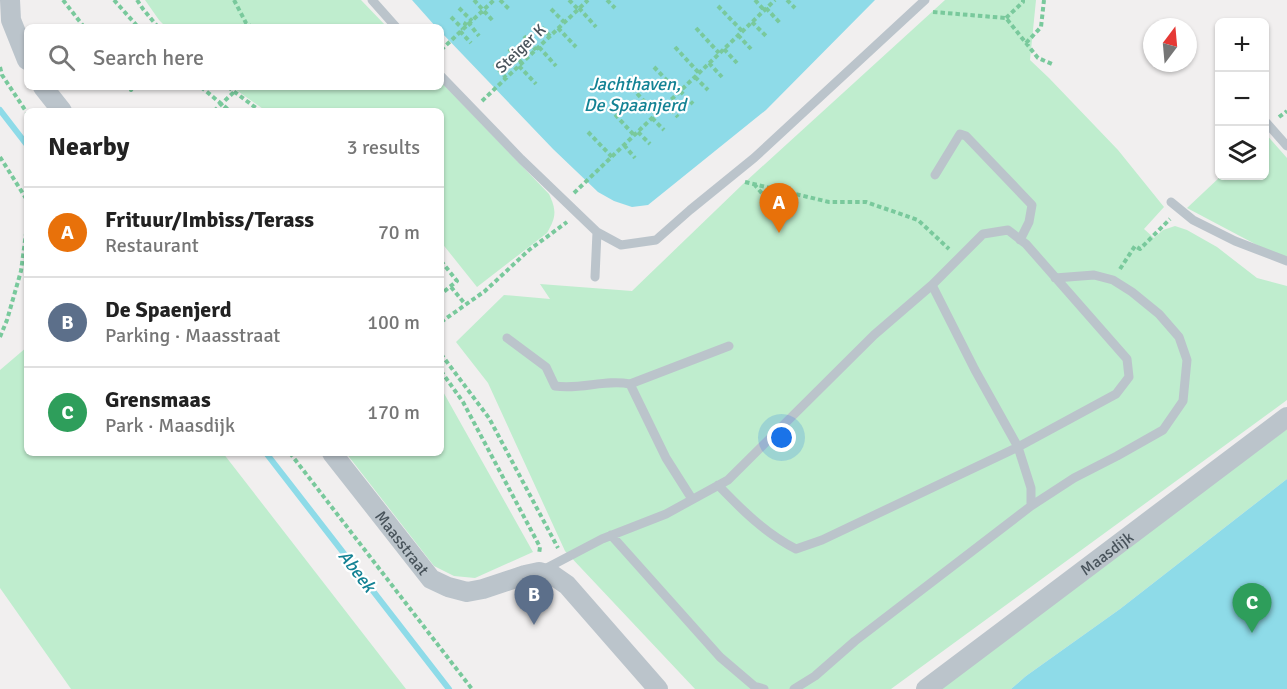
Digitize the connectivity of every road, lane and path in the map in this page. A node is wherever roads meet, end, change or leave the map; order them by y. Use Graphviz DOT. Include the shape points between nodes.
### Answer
graph roads {
  1 [pos="10,0"];
  2 [pos="63,0"];
  3 [pos="114,0"];
  4 [pos="137,0"];
  5 [pos="234,0"];
  6 [pos="372,0"];
  7 [pos="474,0"];
  8 [pos="494,0"];
  9 [pos="500,0"];
  10 [pos="569,0"];
  11 [pos="608,0"];
  12 [pos="754,0"];
  13 [pos="775,0"];
  14 [pos="787,0"];
  15 [pos="925,0"];
  16 [pos="1023,0"];
  17 [pos="1044,0"];
  18 [pos="583,4"];
  19 [pos="718,6"];
  20 [pos="459,8"];
  21 [pos="615,8"];
  22 [pos="795,8"];
  23 [pos="508,9"];
  24 [pos="551,9"];
  25 [pos="765,9"];
  26 [pos="483,10"];
  27 [pos="914,11"];
  28 [pos="451,17"];
  29 [pos="1006,18"];
  30 [pos="494,21"];
  31 [pos="537,22"];
  32 [pos="564,22"];
  33 [pos="752,22"];
  34 [pos="780,23"];
  35 [pos="82,24"];
  36 [pos="135,24"];
  37 [pos="155,24"];
  38 [pos="248,24"];
  39 [pos="393,24"];
  40 [pos="466,26"];
  41 [pos="596,27"];
  42 [pos="558,28"];
  43 [pos="696,28"];
  44 [pos="742,31"];
  45 [pos="738,35"];
  46 [pos="479,36"];
  47 [pos="524,36"];
  48 [pos="550,36"];
  49 [pos="766,36"];
  50 [pos="471,43"];
  51 [pos="1026,44"];
  52 [pos="444,47"];
  53 [pos="576,47"];
  54 [pos="675,47"];
  55 [pos="537,48"];
  56 [pos="509,49"];
  57 [pos="724,49"];
  58 [pos="751,49"];
  59 [pos="24,52"];
  60 [pos="719,53"];
  61 [pos="709,63"];
  62 [pos="737,63"];
  63 [pos="494,64"];
  64 [pos="521,64"];
  65 [pos="1052,64"];
  66 [pos="556,66"];
  67 [pos="0,67"];
  68 [pos="654,67"];
  69 [pos="699,73"];
  70 [pos="695,77"];
  71 [pos="722,77"];
  72 [pos="507,78"];
  73 [pos="444,79"];
  74 [pos="536,84"];
  75 [pos="632,88"];
  76 [pos="495,89"];
  77 [pos="45,90"];
  78 [pos="205,90"];
  79 [pos="232,90"];
  80 [pos="708,90"];
  81 [pos="234,92"];
  82 [pos="679,92"];
  83 [pos="221,104"];
  84 [pos="666,104"];
  85 [pos="693,104"];
  86 [pos="24,108"];
  87 [pos="60,108"];
  88 [pos="216,108"];
  89 [pos="226,108"];
  90 [pos="256,108"];
  91 [pos="610,109"];
  92 [pos="656,114"];
  93 [pos="678,117"];
  94 [pos="652,118"];
  95 [pos="1269,126"];
  96 [pos="664,130"];
  97 [pos="588,132"];
  98 [pos="636,133"];
  99 [pos="650,144"];
  100 [pos="624,146"];
  101 [pos="1287,146"];
  102 [pos="0,157"];
  103 [pos="612,157"];
  104 [pos="635,158"];
  105 [pos="935,175"];
  106 [pos="730,178"];
  107 [pos="586,181"];
  108 [pos="754,184"];
  109 [pos="24,195"];
  110 [pos="1171,202"];
  111 [pos="778,212"];
  112 [pos="578,214"];
  113 [pos="1169,221"];
  114 [pos="597,232"];
  115 [pos="1020,240"];
  116 [pos="24,248"];
  117 [pos="959,258"];
  118 [pos="1287,261"];
  119 [pos="444,265"];
  120 [pos="595,277"];
  121 [pos="1055,278"];
  122 [pos="1113,280"];
  123 [pos="932,285"];
  124 [pos="451,287"];
  125 [pos="444,292"];
  126 [pos="465,304"];
  127 [pos="444,320"];
  128 [pos="0,337"];
  129 [pos="507,338"];
  130 [pos="729,346"];
  131 [pos="444,358"];
  132 [pos="444,375"];
  133 [pos="630,384"];
  134 [pos="1287,417"];
  135 [pos="1018,447"];
  136 [pos="292,456"];
  137 [pos="334,456"];
  138 [pos="718,485"];
  139 [pos="692,499"];
  140 [pos="1031,506"];
  141 [pos="611,535"];
  142 [pos="564,559"];
  143 [pos="539,572"];
  144 [pos="472,689"];
  145 [pos="658,689"];
  146 [pos="764,689"];
  147 [pos="794,689"];
  148 [pos="926,689"];
  1 -- 59 [label="street" via="11,20"];
  2 -- 35 [label="path"];
  3 -- 36 [label="path"];
  4 -- 37 [label="path"];
  5 -- 38 [label="path"];
  6 -- 39 [label="lane"];
  7 -- 26 [label="path"];
  8 -- 26 [label="path"];
  9 -- 23 [label="path"];
  10 -- 18 [label="path"];
  11 -- 21 [label="path"];
  12 -- 25 [label="path"];
  13 -- 25 [label="path"];
  14 -- 22 [label="path"];
  15 -- 27 [label="lane"];
  16 -- 29 [label="path"];
  17 -- 51 [label="path" via="1041,27"];
  18 -- 32 [label="path, Steiger K"];
  18 -- 41 [label="path"];
  19 -- 44 [label="path"];
  20 -- 40 [label="path"];
  24 -- 32 [label="path"];
  25 -- 33 [label="path"];
  25 -- 34 [label="path"];
  26 -- 30 [label="path"];
  26 -- 40 [label="path"];
  27 -- 29 [label="path"];
  27 -- 106 [label="lane"];
  28 -- 40 [label="path"];
  29 -- 51 [label="path"];
  31 -- 48 [label="path"];
  32 -- 42 [label="path, Steiger K"];
  33 -- 44 [label="path"];
  33 -- 49 [label="path"];
  40 -- 46 [label="path"];
  40 -- 50 [label="path"];
  40 -- 52 [label="path"];
  42 -- 48 [label="path, Steiger K"];
  42 -- 53 [label="path"];
  43 -- 60 [label="path"];
  44 -- 45 [label="path"];
  45 -- 57 [label="path"];
  45 -- 58 [label="path"];
  47 -- 55 [label="path"];
  48 -- 55 [label="path, Steiger K"];
  51 -- 65 [label="path" via="1038,58"];
  54 -- 69 [label="path"];
  55 -- 64 [label="path, Steiger K"];
  55 -- 66 [label="path"];
  56 -- 64 [label="path"];
  57 -- 60 [label="path"];
  57 -- 62 [label="path"];
  60 -- 61 [label="path"];
  61 -- 69 [label="path"];
  61 -- 71 [label="path"];
  63 -- 72 [label="path"];
  64 -- 74 [label="path"];
  64 -- 76 [label="path, Steiger K"];
  67 -- 86 [label="path"];
  68 -- 82 [label="path"];
  69 -- 70 [label="path"];
  70 -- 80 [label="path"];
  70 -- 82 [label="path"];
  73 -- 112 [label="lane"];
  75 -- 92 [label="path"];
  77 -- 87 [label="street"];
  78 -- 83 [label="path"];
  79 -- 81 [label="path"];
  81 -- 83 [label="path"];
  81 -- 90 [label="path"];
  82 -- 84 [label="path"];
  82 -- 85 [label="path"];
  83 -- 88 [label="path"];
  83 -- 89 [label="path"];
  84 -- 92 [label="path"];
  84 -- 93 [label="path"];
  91 -- 98 [label="path"];
  92 -- 94 [label="path"];
  94 -- 96 [label="path"];
  94 -- 98 [label="path"];
  95 -- 101 [label="lane"];
  97 -- 103 [label="path"];
  98 -- 99 [label="path"];
  98 -- 100 [label="path"];
  100 -- 103 [label="path"];
  100 -- 104 [label="path"];
  102 -- 109 [label="path"];
  103 -- 107 [label="path"];
  105 -- 115 [label="lane" via="960,134 966,136 1032,205"];
  106 -- 108 [label="path"];
  106 -- 114 [label="lane" via="656,240 621,245"];
  108 -- 111 [label="path"];
  108 -- 117 [label="path" via="829,202 866,202 918,220"];
  110 -- 118 [label="lane" via="1193,220"];
  112 -- 114 [label="lane"];
  112 -- 126 [label="path"];
  113 -- 122 [label="path" via="1140,249 1135,246"];
  114 -- 120 [label="lane"];
  115 -- 117 [label="lane" via="1008,230 983,234"];
  115 -- 121 [label="lane"];
  116 -- 128 [label="path"];
  117 -- 123 [label="lane"];
  119 -- 124 [label="path" via="457,281"];
  121 -- 122 [label="lane" via="1094,275"];
  121 -- 135 [label="lane" via="1126,359 1128,377 1116,394"];
  122 -- 140 [label="lane" via="1159,314 1179,337 1187,360 1183,401 1163,430"];
  123 -- 135 [label="lane"];
  123 -- 138 [label="lane" via="874,335 728,480"];
  124 -- 125 [label="path"];
  124 -- 126 [label="path"];
  126 -- 127 [label="path"];
  129 -- 133 [label="lane" via="546,367 555,386 587,387 618,381"];
  130 -- 133 [label="lane"];
  131 -- 142 [label="path" via="489,418"];
  132 -- 143 [label="path" via="463,402 540,547"];
  133 -- 139 [label="lane" via="666,458"];
  134 -- 148 [label="street, Maasdijk"];
  135 -- 138 [label="lane" via="796,549 776,538"];
  135 -- 140 [label="lane" via="1031,488"];
  136 -- 144 [label="path"];
  137 -- 143 [label="street, Maasstraat" via="431,579 466,592"];
  138 -- 139 [label="lane"];
  139 -- 141 [label="lane" via="666,514"];
  140 -- 147 [label="lane"];
  141 -- 142 [label="lane"];
  141 -- 146 [label="lane" via="720,657 754,686"];
  142 -- 143 [label="lane"];
  143 -- 145 [label="street" via="567,585"];
}
